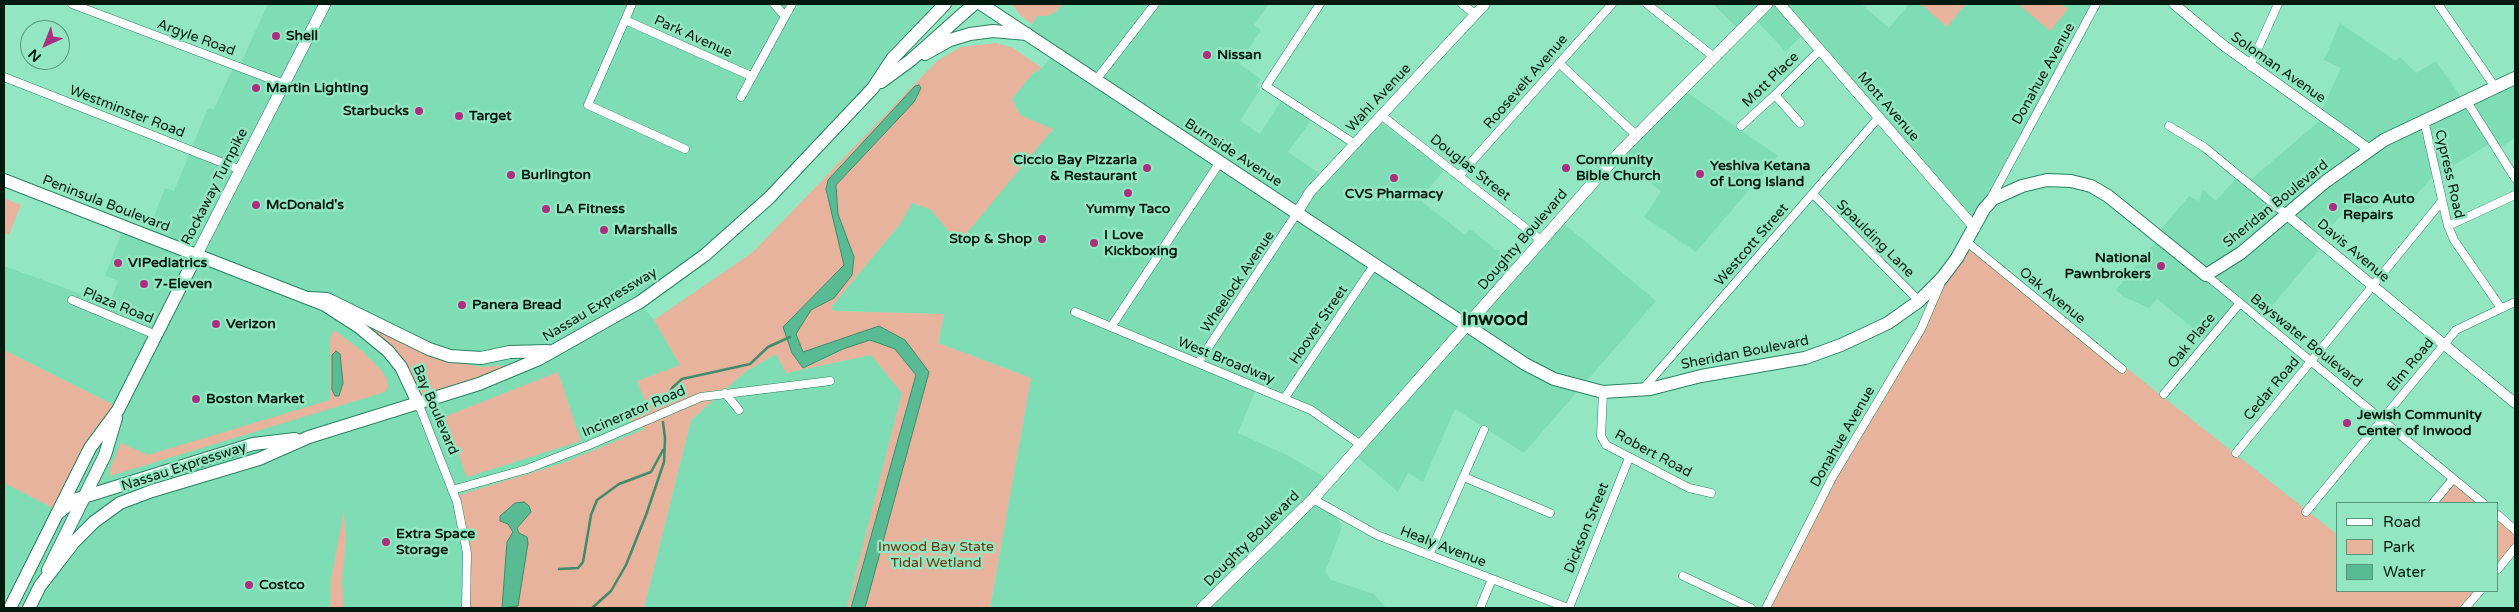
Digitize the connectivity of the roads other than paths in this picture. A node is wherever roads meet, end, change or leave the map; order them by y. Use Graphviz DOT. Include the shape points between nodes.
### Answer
graph roads {
  1 [pos="72,4"];
  2 [pos="325,4"];
  3 [pos="632,4"];
  4 [pos="774,4"];
  5 [pos="792,4"];
  6 [pos="945,4"];
  7 [pos="974,4"];
  8 [pos="981,4"];
  9 [pos="1155,4"];
  10 [pos="1320,4"];
  11 [pos="1462,4"];
  12 [pos="1485,4"];
  13 [pos="1612,4"];
  14 [pos="1647,4"];
  15 [pos="1767,4"];
  16 [pos="1780,4"];
  17 [pos="2096,4"];
  18 [pos="2174,4"];
  19 [pos="2438,4"];
  20 [pos="2276,5"];
  21 [pos="1475,14"];
  22 [pos="784,15"];
  23 [pos="625,20"];
  24 [pos="1027,34"];
  25 [pos="1819,51"];
  26 [pos="1714,57"];
  27 [pos="912,60"];
  28 [pos="1559,63"];
  29 [pos="2250,66"];
  30 [pos="751,76"];
  31 [pos="4,77"];
  32 [pos="2515,78"];
  33 [pos="1096,80"];
  34 [pos="284,84"];
  35 [pos="2495,87"];
  36 [pos="873,88"];
  37 [pos="1775,96"];
  38 [pos="741,97"];
  39 [pos="2466,100"];
  40 [pos="1381,115"];
  41 [pos="1879,117"];
  42 [pos="2424,120"];
  43 [pos="1800,123"];
  44 [pos="1741,126"];
  45 [pos="2169,126"];
  46 [pos="1636,135"];
  47 [pos="1355,144"];
  48 [pos="685,149"];
  49 [pos="2370,150"];
  50 [pos="1220,162"];
  51 [pos="241,170"];
  52 [pos="1459,176"];
  53 [pos="2515,178"];
  54 [pos="4,180"];
  55 [pos="1813,194"];
  56 [pos="2515,196"];
  57 [pos="2442,201"];
  58 [pos="1984,209"];
  59 [pos="1297,213"];
  60 [pos="2286,215"];
  61 [pos="2448,226"];
  62 [pos="1975,228"];
  63 [pos="1542,241"];
  64 [pos="1967,242"];
  65 [pos="196,256"];
  66 [pos="1374,265"];
  67 [pos="2206,275"];
  68 [pos="1942,278"];
  69 [pos="2373,286"];
  70 [pos="309,298"];
  71 [pos="72,300"];
  72 [pos="1919,301"];
  73 [pos="2515,302"];
  74 [pos="2240,303"];
  75 [pos="2501,308"];
  76 [pos="1074,312"];
  77 [pos="1467,326"];
  78 [pos="1111,327"];
  79 [pos="156,335"];
  80 [pos="2444,345"];
  81 [pos="553,351"];
  82 [pos="2311,361"];
  83 [pos="1198,363"];
  84 [pos="2122,369"];
  85 [pos="830,381"];
  86 [pos="1643,389"];
  87 [pos="1603,392"];
  88 [pos="726,393"];
  89 [pos="2164,394"];
  90 [pos="1284,399"];
  91 [pos="2515,403"];
  92 [pos="419,404"];
  93 [pos="118,410"];
  94 [pos="739,410"];
  95 [pos="2382,420"];
  96 [pos="1484,430"];
  97 [pos="309,437"];
  98 [pos="1362,445"];
  99 [pos="2236,453"];
  100 [pos="1629,458"];
  101 [pos="1464,477"];
  102 [pos="2453,479"];
  103 [pos="452,490"];
  104 [pos="1712,493"];
  105 [pos="87,494"];
  106 [pos="1313,499"];
  107 [pos="2434,502"];
  108 [pos="2482,502"];
  109 [pos="2306,512"];
  110 [pos="1550,513"];
  111 [pos="57,514"];
  112 [pos="2499,516"];
  113 [pos="2515,530"];
  114 [pos="2515,548"];
  115 [pos="1430,555"];
  116 [pos="2499,568"];
  117 [pos="1683,576"];
  118 [pos="1492,579"];
  119 [pos="40,586"];
  120 [pos="2479,592"];
  121 [pos="10,608"];
  122 [pos="29,608"];
  123 [pos="466,608"];
  124 [pos="1202,608"];
  125 [pos="1480,608"];
  126 [pos="1569,608"];
  127 [pos="1751,608"];
  128 [pos="1766,608"];
  129 [pos="2465,608"];
  1 -- 34 [label="street, Argyle Road"];
  2 -- 34 [label="main road, Rockaway Turnpike"];
  3 -- 23 [label="street"];
  4 -- 22 [label="street"];
  5 -- 22 [label="street"];
  6 -- 36 [label="main road, Nassau Expressway" via="892,59"];
  7 -- 27 [label="main road, Nassau Expressway"];
  8 -- 24 [label="main road, Burnside Avenue"];
  9 -- 33 [label="street"];
  10 -- 47 [label="street" via="1266,86"];
  11 -- 21 [label="street"];
  12 -- 21 [label="street, Wahl Avenue"];
  13 -- 28 [label="street, Roosevelt Avenue"];
  14 -- 26 [label="street"];
  15 -- 26 [label="main road, Doughty Boulevard"];
  16 -- 25 [label="street, Mott Avenue"];
  17 -- 58 [label="street, Donahue Avenue"];
  18 -- 29 [label="street, Soloman Avenue"];
  19 -- 35 [label="street"];
  20 -- 29 [label="street"];
  21 -- 40 [label="street, Wahl Avenue"];
  22 -- 30 [label="street"];
  23 -- 30 [label="street, Park Avenue"];
  23 -- 48 [label="street" via="588,106"];
  24 -- 27 [label="main road" via="993,31 970,34 950,40"];
  24 -- 33 [label="main road, Burnside Avenue"];
  25 -- 37 [label="street, Mott Place"];
  25 -- 41 [label="street, Mott Avenue"];
  26 -- 46 [label="main road, Doughty Boulevard"];
  27 -- 36 [label="main road, Nassau Expressway"];
  28 -- 46 [label="street"];
  28 -- 52 [label="street, Roosevelt Avenue"];
  29 -- 49 [label="street, Soloman Avenue"];
  30 -- 38 [label="street"];
  31 -- 51 [label="street, Westminster Road"];
  32 -- 35 [label="main road, Sheridan Boulevard"];
  33 -- 50 [label="main road, Burnside Avenue"];
  34 -- 51 [label="main road, Rockaway Turnpike"];
  35 -- 39 [label="main road, Sheridan Boulevard"];
  36 -- 81 [label="main road, Nassau Expressway" via="784,183 721,242 640,302"];
  37 -- 43 [label="street"];
  37 -- 44 [label="street, Mott Place"];
  39 -- 42 [label="main road, Sheridan Boulevard"];
  39 -- 53 [label="street"];
  40 -- 47 [label="street, Wahl Avenue"];
  40 -- 52 [label="street, Douglas Street"];
  41 -- 55 [label="street, Westcott Street"];
  41 -- 62 [label="street, Mott Avenue"];
  42 -- 49 [label="main road, Sheridan Boulevard"];
  42 -- 57 [label="street, Cypress Road"];
  45 -- 60 [label="street, Davis Avenue" via="2204,147"];
  46 -- 63 [label="main road, Doughty Boulevard"];
  47 -- 59 [label="street, Wahl Avenue" via="1310,192"];
  49 -- 60 [label="main road, Sheridan Boulevard"];
  50 -- 59 [label="main road, Burnside Avenue"];
  50 -- 78 [label="street"];
  51 -- 65 [label="main road, Rockaway Turnpike"];
  52 -- 63 [label="street, Douglas Street"];
  54 -- 65 [label="main road, Peninsula Boulevard"];
  55 -- 72 [label="street, Spaulding Lane"];
  55 -- 86 [label="street, Westcott Street"];
  56 -- 61 [label="street"];
  57 -- 61 [label="street, Cypress Road"];
  57 -- 69 [label="street, Cedar Road"];
  58 -- 62 [label="main road, Sheridan Boulevard"];
  58 -- 67 [label="main road, Sheridan Boulevard" via="2004,192 2047,180 2091,186"];
  59 -- 66 [label="main road, Burnside Avenue"];
  59 -- 83 [label="street, Wheelock Avenue"];
  60 -- 67 [label="main road, Sheridan Boulevard" via="2241,253"];
  60 -- 69 [label="street, Davis Avenue"];
  61 -- 75 [label="street, Cypress Road" via="2454,240"];
  62 -- 64 [label="main road, Sheridan Boulevard"];
  63 -- 77 [label="main road, Doughty Boulevard"];
  64 -- 68 [label="main road, Sheridan Boulevard"];
  64 -- 84 [label="street, Oak Avenue"];
  65 -- 70 [label="main road, Bay Boulevard"];
  65 -- 79 [label="main road, Rockaway Turnpike"];
  66 -- 77 [label="main road, Burnside Avenue"];
  66 -- 90 [label="street, Hoover Street"];
  67 -- 74 [label="street, Bayswater Boulevard"];
  68 -- 72 [label="main road, Sheridan Boulevard"];
  68 -- 128 [label="street, Donahue Avenue" via="1921,329 1832,478"];
  69 -- 80 [label="street, Davis Avenue"];
  69 -- 82 [label="street, Cedar Road"];
  70 -- 81 [label="main road" via="328,298 450,356 473,359 510,352"];
  70 -- 92 [label="main road, Bay Boulevard" via="343,316 388,351 401,367"];
  71 -- 79 [label="street, Plaza Road"];
  72 -- 86 [label="main road, Sheridan Boulevard" via="1888,323 1805,358"];
  73 -- 75 [label="street, Elm Road"];
  74 -- 82 [label="street, Bayswater Boulevard"];
  74 -- 89 [label="street, Oak Place"];
  75 -- 80 [label="street, Elm Road" via="2461,327"];
  76 -- 78 [label="street, West Broadway"];
  77 -- 87 [label="main road, Sheridan Boulevard" via="1541,373"];
  77 -- 98 [label="main road, Doughty Boulevard"];
  78 -- 83 [label="street, West Broadway"];
  79 -- 93 [label="main road, Rockaway Turnpike"];
  80 -- 91 [label="street, Davis Avenue"];
  80 -- 95 [label="street, Elm Road"];
  81 -- 92 [label="main road, Nassau Expressway" via="479,384"];
  82 -- 95 [label="street, Bayswater Boulevard"];
  82 -- 99 [label="street, Cedar Road"];
  83 -- 90 [label="street, West Broadway"];
  85 -- 88 [label="street, Incinerator Road"];
  86 -- 87 [label="main road, Sheridan Boulevard"];
  87 -- 100 [label="street, Robert Road" via="1602,440"];
  88 -- 94 [label="street"];
  88 -- 103 [label="street, Incinerator Road" via="688,402 526,469"];
  90 -- 98 [label="street, West Broadway" via="1318,414"];
  92 -- 97 [label="main road, Nassau Expressway"];
  92 -- 103 [label="street, Bay Boulevard"];
  93 -- 105 [label="main road, Rockaway Turnpike" via="105,455"];
  93 -- 111 [label="main road, Rockaway Turnpike" via="90,448"];
  95 -- 102 [label="street, Bayswater Boulevard"];
  95 -- 109 [label="street, Elm Road"];
  96 -- 101 [label="street"];
  97 -- 105 [label="main road, Nassau Expressway" via="253,444"];
  97 -- 119 [label="main road, Nassau Expressway" via="258,459 162,487 120,504 86,529"];
  98 -- 106 [label="main road, Doughty Boulevard"];
  100 -- 104 [label="street, Robert Road" via="1689,488"];
  100 -- 126 [label="street, Dickson Street"];
  101 -- 110 [label="street"];
  101 -- 115 [label="street"];
  102 -- 107 [label="street"];
  102 -- 108 [label="street, Bayswater Boulevard"];
  103 -- 123 [label="street, Bay Boulevard" via="467,553"];
  105 -- 111 [label="main road, Nassau Expressway"];
  105 -- 119 [label="main road, Rockaway Turnpike"];
  106 -- 115 [label="street, Healy Avenue" via="1377,535"];
  106 -- 124 [label="main road, Doughty Boulevard"];
  111 -- 121 [label="main road, Rockaway Turnpike"];
  112 -- 113 [label="street"];
  114 -- 116 [label="street"];
  115 -- 118 [label="street, Healy Avenue"];
  117 -- 127 [label="street"];
  118 -- 125 [label="street"];
  118 -- 126 [label="street, Healy Avenue"];
  119 -- 122 [label="main road, Rockaway Turnpike"];
  120 -- 129 [label="street"];
}
